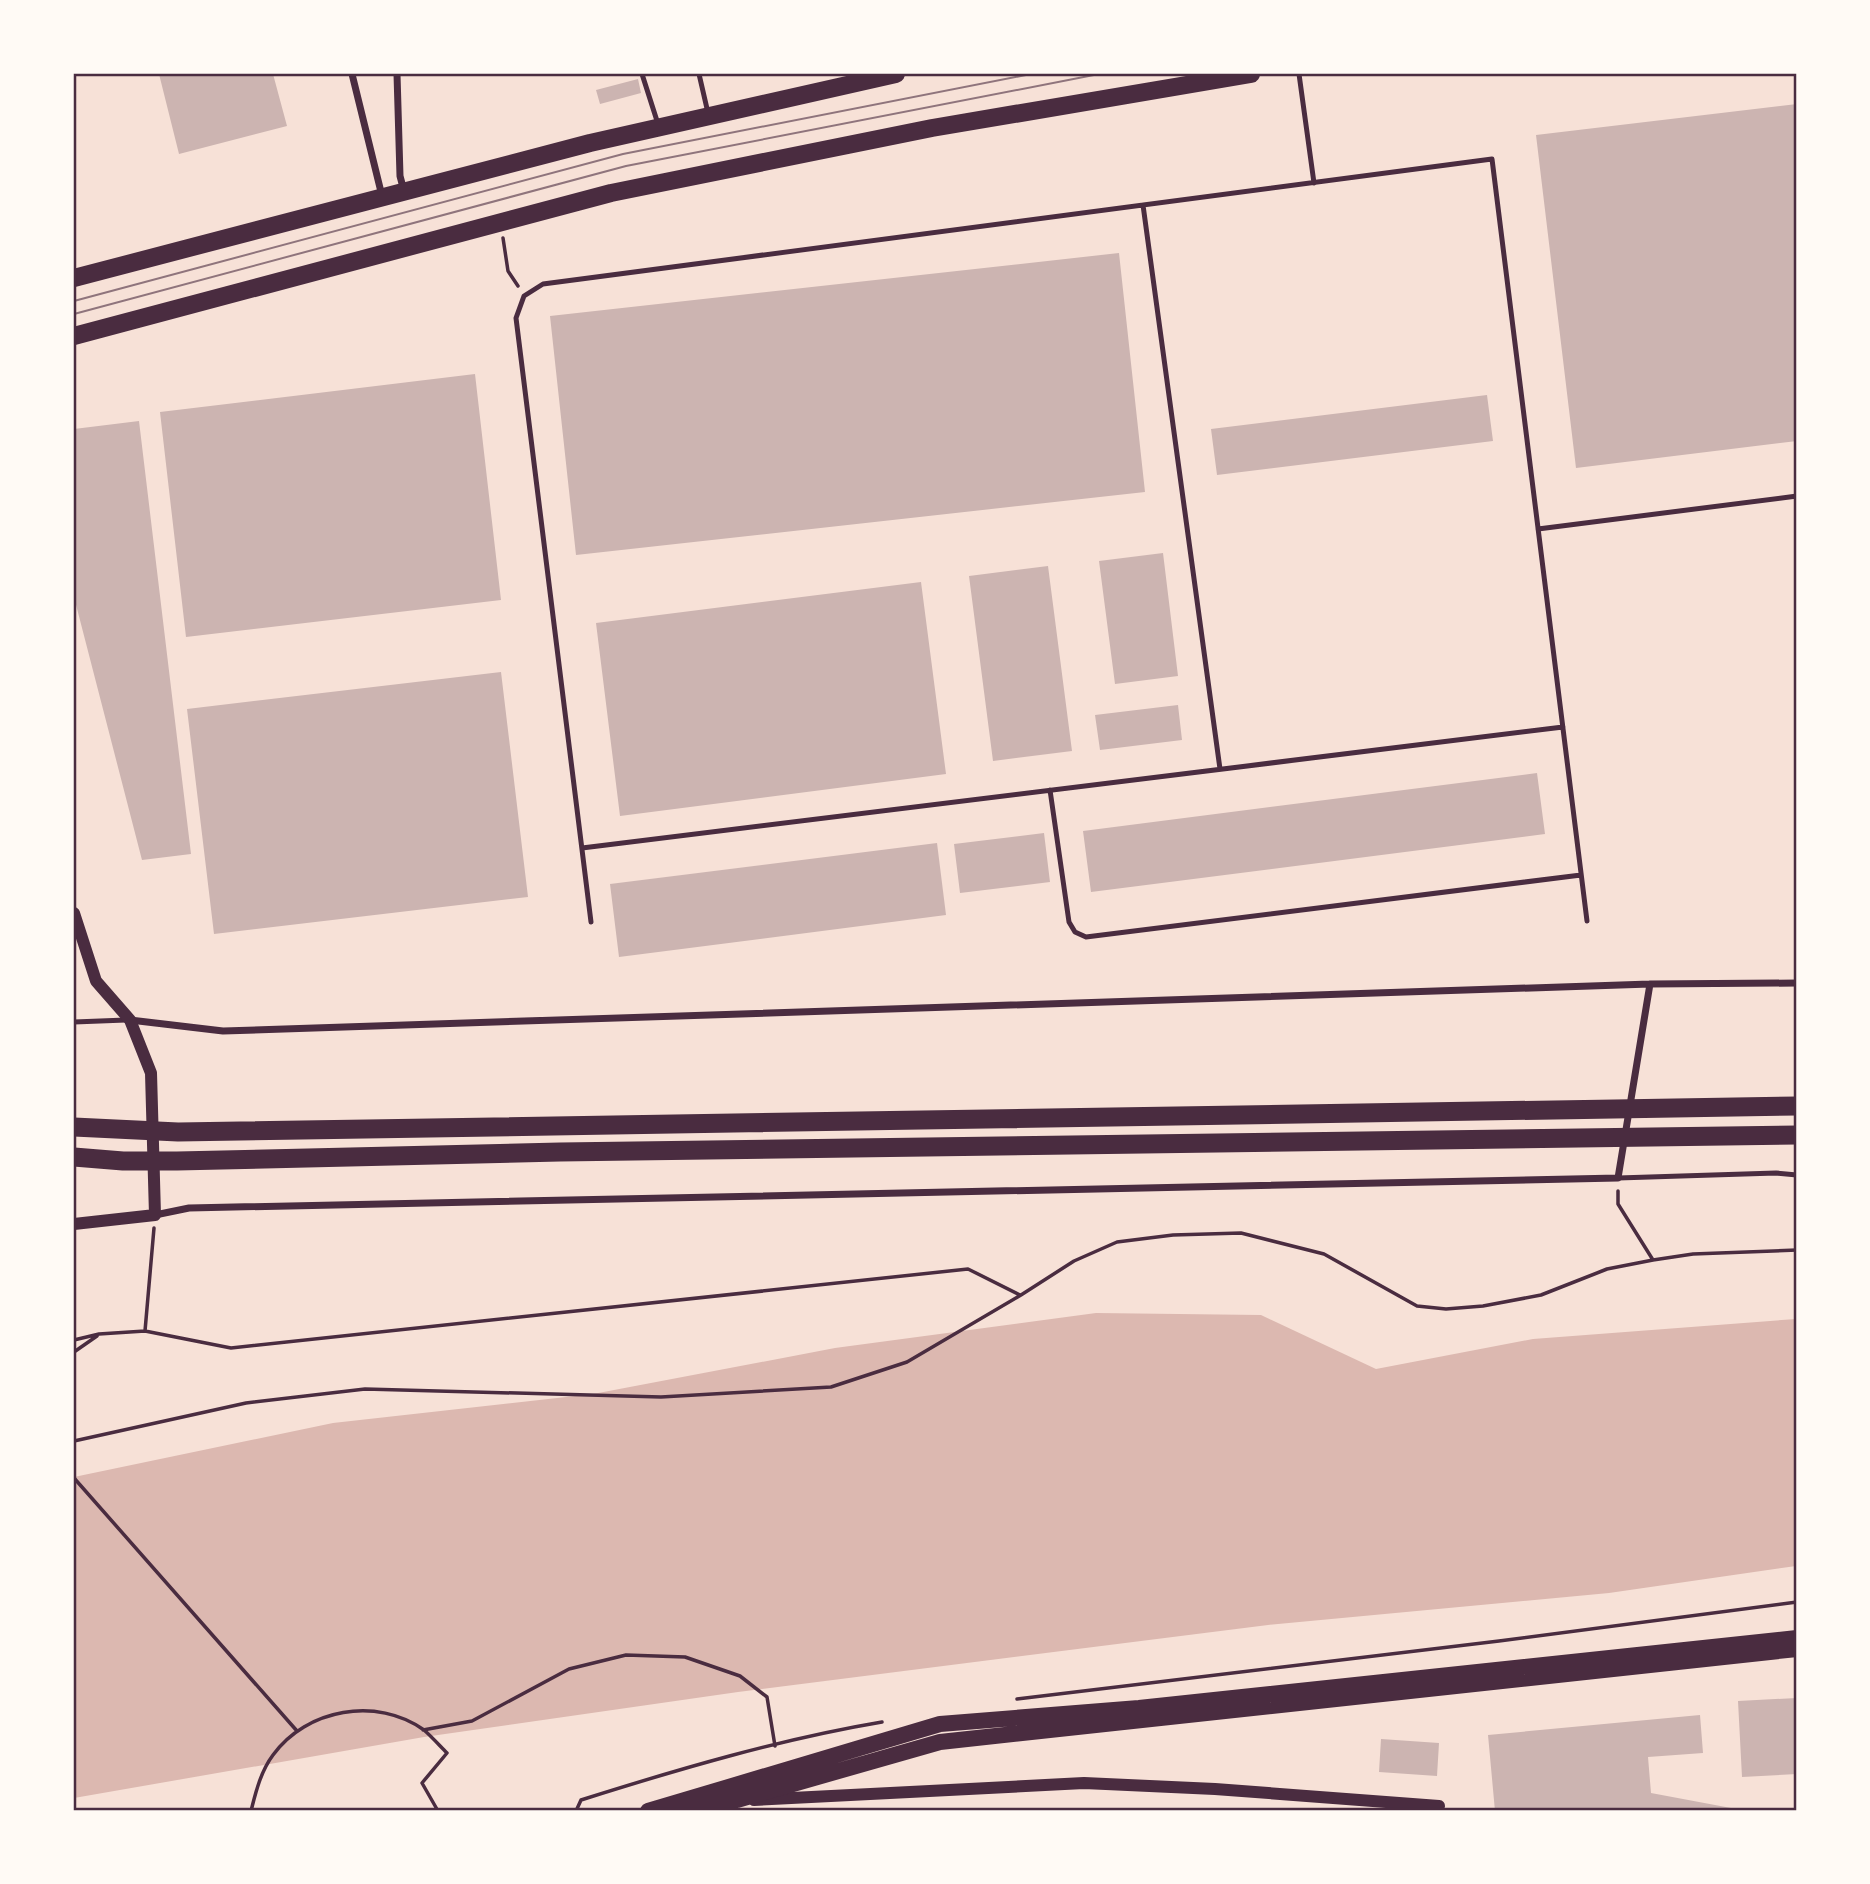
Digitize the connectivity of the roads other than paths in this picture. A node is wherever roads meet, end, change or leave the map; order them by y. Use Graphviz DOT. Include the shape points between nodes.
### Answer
graph roads {
  1 [pos="352,74"];
  2 [pos="397,74"];
  3 [pos="642,74"];
  4 [pos="699,74"];
  5 [pos="897,74"];
  6 [pos="1251,74"];
  7 [pos="1299,74"];
  8 [pos="709,116"];
  9 [pos="659,128"];
  10 [pos="1314,183"];
  11 [pos="404,191"];
  12 [pos="382,197"];
  13 [pos="1143,205"];
  14 [pos="74,278"];
  15 [pos="74,336"];
  16 [pos="1797,496"];
  17 [pos="1538,528"];
  18 [pos="1563,727"];
  19 [pos="1220,769"];
  20 [pos="1050,790"];
  21 [pos="582,848"];
  22 [pos="1581,875"];
  23 [pos="74,913"];
  24 [pos="1587,921"];
  25 [pos="591,922"];
  26 [pos="1797,983"];
  27 [pos="1650,984"];
  28 [pos="130,1020"];
  29 [pos="74,1022"];
  30 [pos="1797,1106"];
  31 [pos="74,1127"];
  32 [pos="1797,1135"];
  33 [pos="74,1157"];
  34 [pos="1797,1175"];
  35 [pos="1618,1178"];
  36 [pos="156,1215"];
  37 [pos="74,1224"];
  38 [pos="1797,1638"];
  39 [pos="1797,1649"];
  40 [pos="737,1800"];
  41 [pos="1439,1808"];
  42 [pos="648,1811"];
  43 [pos="687,1811"];
  1 -- 12 [label="street"];
  2 -- 11 [label="street"];
  3 -- 9 [label="lane"];
  4 -- 8 [label="lane"];
  5 -- 8 [label="highway"];
  6 -- 15 [label="highway" via="919,131 611,193"];
  7 -- 10 [label="lane"];
  8 -- 9 [label="highway"];
  9 -- 11 [label="highway"];
  10 -- 13 [label="lane"];
  10 -- 17 [label="lane" via="1492,159"];
  11 -- 12 [label="highway"];
  12 -- 14 [label="highway"];
  13 -- 19 [label="lane"];
  13 -- 21 [label="lane" via="543,284 524,296 516,318"];
  16 -- 17 [label="lane"];
  17 -- 18 [label="lane"];
  18 -- 19 [label="lane"];
  18 -- 22 [label="lane"];
  19 -- 20 [label="lane"];
  20 -- 21 [label="lane"];
  20 -- 22 [label="lane" via="1069,922 1075,932 1086,937"];
  21 -- 25 [label="lane"];
  22 -- 24 [label="lane"];
  23 -- 28 [label="street" via="96,981"];
  26 -- 27 [label="street"];
  27 -- 28 [label="street" via="223,1031"];
  27 -- 35 [label="street"];
  28 -- 29 [label="lane"];
  28 -- 36 [label="street" via="151,1073"];
  30 -- 31 [label="highway" via="178,1132"];
  32 -- 33 [label="highway" via="177,1161"];
  34 -- 35 [label="lane"];
  35 -- 36 [label="street" via="189,1208"];
  36 -- 37 [label="street"];
  38 -- 42 [label="main road" via="1139,1708 940,1724"];
  39 -- 40 [label="main road" via="940,1742"];
  40 -- 41 [label="street" via="1084,1783"];
  40 -- 43 [label="main road"];
}
